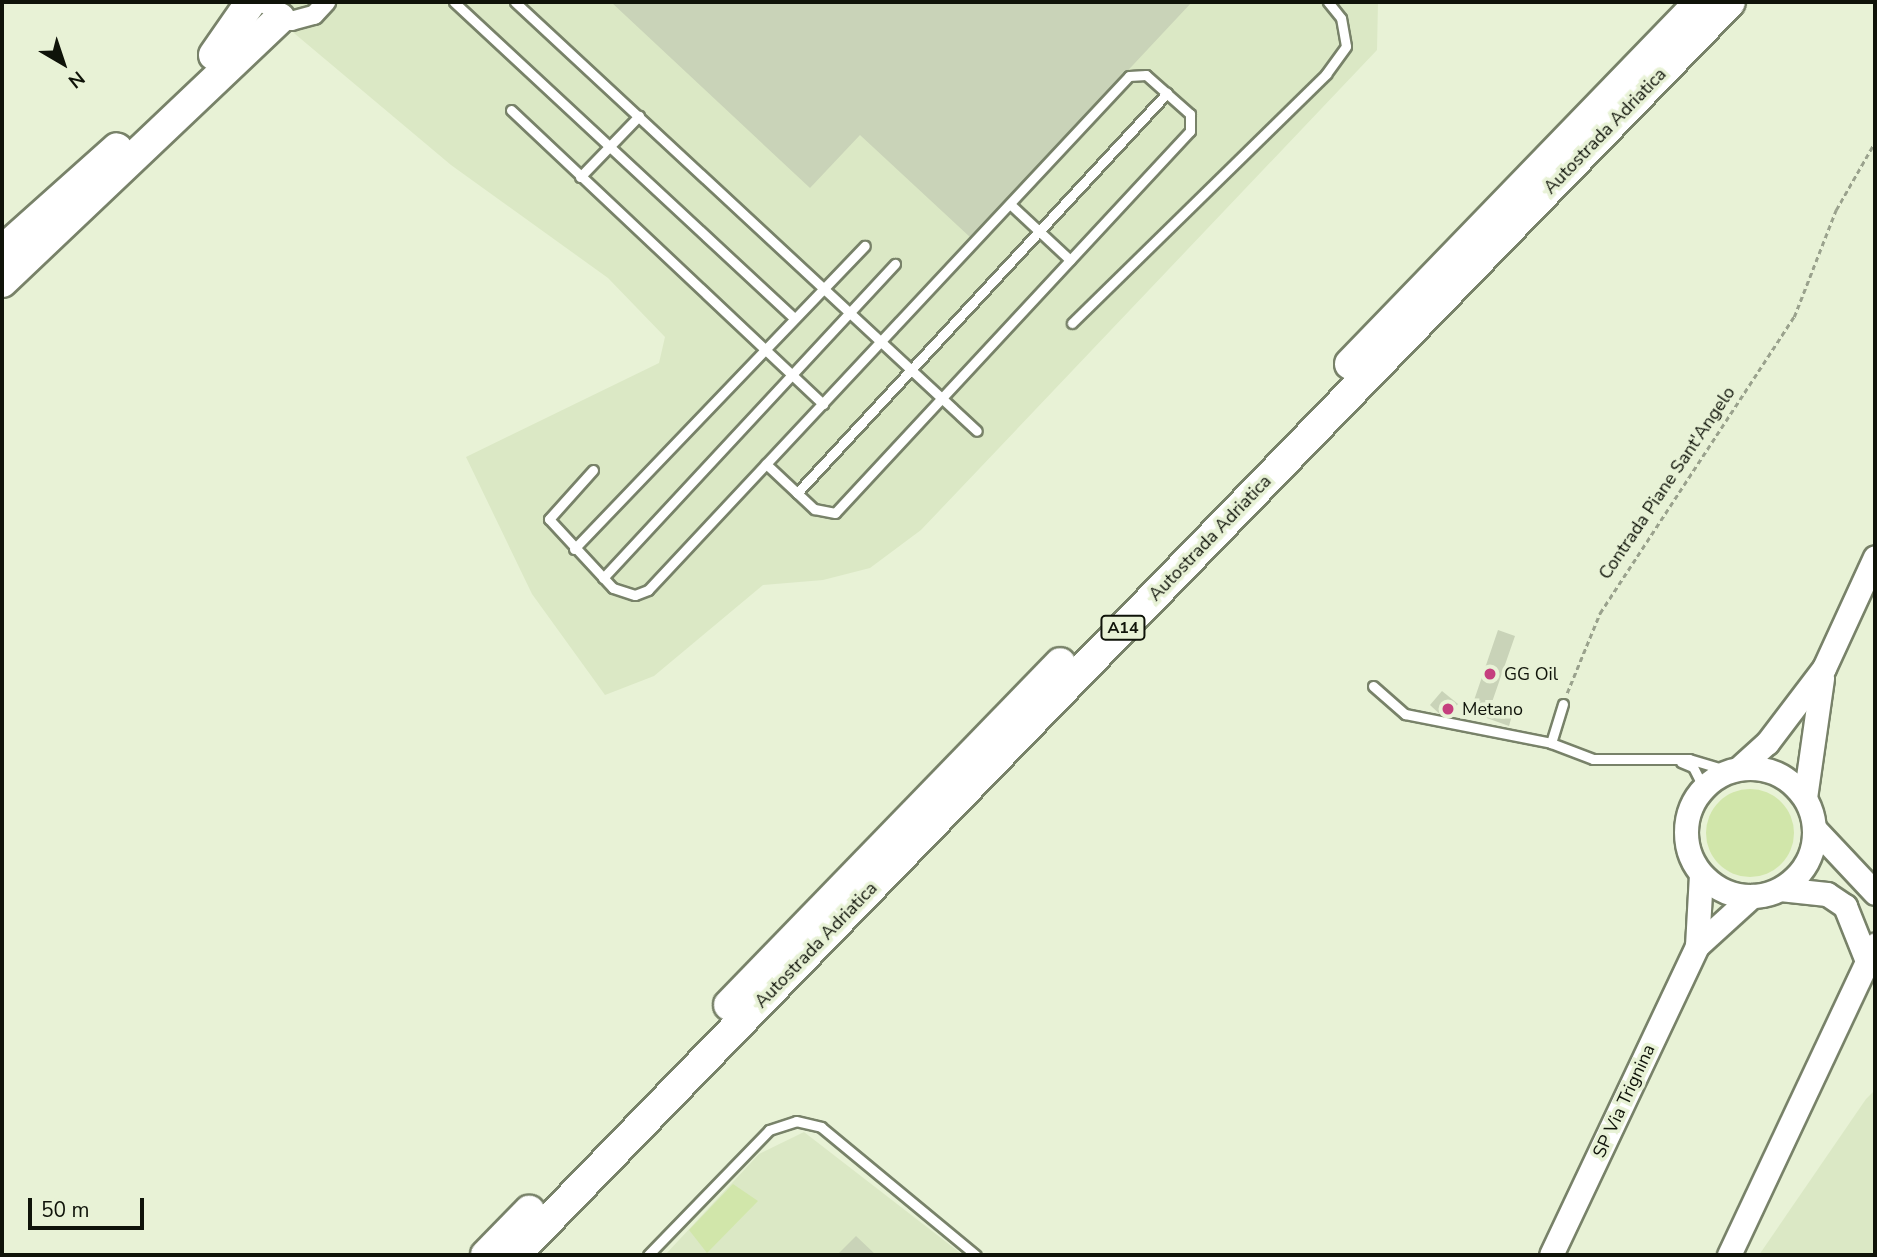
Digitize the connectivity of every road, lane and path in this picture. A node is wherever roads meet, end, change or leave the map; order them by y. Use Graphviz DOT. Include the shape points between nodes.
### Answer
graph roads {
  1 [pos="251,2"];
  2 [pos="326,2"];
  3 [pos="454,2"];
  4 [pos="515,2"];
  5 [pos="1328,2"];
  6 [pos="1700,2"];
  7 [pos="1730,2"];
  8 [pos="271,10"];
  9 [pos="1167,93"];
  10 [pos="510,110"];
  11 [pos="639,116"];
  12 [pos="1875,142"];
  13 [pos="608,148"];
  14 [pos="580,177"];
  15 [pos="88,186"];
  16 [pos="1010,204"];
  17 [pos="2,230"];
  18 [pos="1039,231"];
  19 [pos="865,246"];
  20 [pos="2,251"];
  21 [pos="1070,260"];
  22 [pos="895,264"];
  23 [pos="2,282"];
  24 [pos="822,288"];
  25 [pos="2,307"];
  26 [pos="851,315"];
  27 [pos="794,318"];
  28 [pos="1072,323"];
  29 [pos="881,343"];
  30 [pos="764,351"];
  31 [pos="910,370"];
  32 [pos="792,377"];
  33 [pos="942,400"];
  34 [pos="823,404"];
  35 [pos="977,431"];
  36 [pos="766,464"];
  37 [pos="593,470"];
  38 [pos="797,493"];
  39 [pos="574,549"];
  40 [pos="1875,557"];
  41 [pos="603,578"];
  42 [pos="1824,668"];
  43 [pos="1373,686"];
  44 [pos="1563,704"];
  45 [pos="1551,743"];
  46 [pos="1665,759"];
  47 [pos="1734,770"];
  48 [pos="1703,787"];
  49 [pos="1805,798"];
  50 [pos="1814,828"];
  51 [pos="1848,866"];
  52 [pos="1875,873"];
  53 [pos="1701,874"];
  54 [pos="1780,889"];
  55 [pos="1875,893"];
  56 [pos="1752,896"];
  57 [pos="1834,898"];
  58 [pos="1875,909"];
  59 [pos="1697,946"];
  60 [pos="1871,953"];
  61 [pos="486,1255"];
  62 [pos="515,1255"];
  63 [pos="648,1255"];
  64 [pos="976,1255"];
  65 [pos="1551,1255"];
  66 [pos="1729,1255"];
  1 -- 15 [label="highway" via="231,38"];
  2 -- 8 [label="street" via="303,20"];
  3 -- 13 [label="lane"];
  4 -- 11 [label="lane"];
  5 -- 28 [label="lane" via="1340,18 1346,46 1326,74"];
  6 -- 61 [label="highway, Autostrada Adriatica / A14"];
  7 -- 62 [label="highway, Autostrada Adriatica / A14"];
  8 -- 15 [label="highway"];
  9 -- 16 [label="lane" via="1146,75 1129,76"];
  9 -- 18 [label="lane"];
  9 -- 21 [label="lane" via="1190,114 1190,131"];
  10 -- 14 [label="lane"];
  11 -- 13 [label="lane"];
  11 -- 24 [label="lane"];
  12 -- 44 [label="path, Contrada Piane Sant'Angelo" via="1836,210 1794,317 1600,613"];
  13 -- 14 [label="lane"];
  13 -- 27 [label="lane"];
  14 -- 30 [label="lane"];
  15 -- 17 [label="highway"];
  15 -- 20 [label="highway"];
  15 -- 23 [label="highway"];
  15 -- 25 [label="highway" via="56,251"];
  16 -- 18 [label="lane"];
  16 -- 29 [label="lane"];
  18 -- 21 [label="lane"];
  18 -- 31 [label="lane"];
  19 -- 24 [label="lane"];
  21 -- 33 [label="lane"];
  22 -- 26 [label="lane"];
  24 -- 26 [label="lane"];
  24 -- 27 [label="lane"];
  26 -- 29 [label="lane"];
  26 -- 32 [label="lane"];
  27 -- 30 [label="lane"];
  29 -- 31 [label="lane"];
  29 -- 34 [label="lane"];
  30 -- 32 [label="lane"];
  30 -- 39 [label="lane"];
  31 -- 33 [label="lane"];
  31 -- 38 [label="lane"];
  32 -- 34 [label="lane"];
  32 -- 41 [label="lane"];
  33 -- 35 [label="lane"];
  33 -- 38 [label="lane" via="835,513 814,509"];
  34 -- 36 [label="lane"];
  36 -- 38 [label="lane"];
  36 -- 41 [label="lane" via="649,590 625,596"];
  37 -- 39 [label="lane" via="550,519"];
  39 -- 41 [label="lane"];
  40 -- 42 [label="main road"];
  42 -- 47 [label="main road" via="1767,743"];
  42 -- 49 [label="main road"];
  43 -- 45 [label="lane" via="1405,714"];
  44 -- 45 [label="lane"];
  45 -- 46 [label="lane" via="1593,759"];
  46 -- 47 [label="lane"];
  46 -- 48 [label="lane" via="1693,767"];
  47 -- 48 [label="main road"];
  47 -- 49 [label="main road" via="1765,769"];
  48 -- 53 [label="main road, SP Via Trignina" via="1686,830"];
  49 -- 50 [label="main road"];
  50 -- 51 [label="main road"];
  50 -- 54 [label="main road" via="1806,863"];
  51 -- 52 [label="main road"];
  51 -- 55 [label="main road"];
  53 -- 56 [label="main road, SP Via Trignina" via="1724,891"];
  53 -- 59 [label="main road, SP Via Trignina"];
  54 -- 56 [label="main road, SP Via Trignina"];
  54 -- 57 [label="main road"];
  56 -- 59 [label="main road, SP Via Trignina"];
  57 -- 58 [label="main road"];
  57 -- 60 [label="main road" via="1855,921"];
  59 -- 65 [label="main road, SP Via Trignina"];
  60 -- 66 [label="main road"];
  63 -- 64 [label="lane" via="769,1130 796,1121 821,1127"];
}
